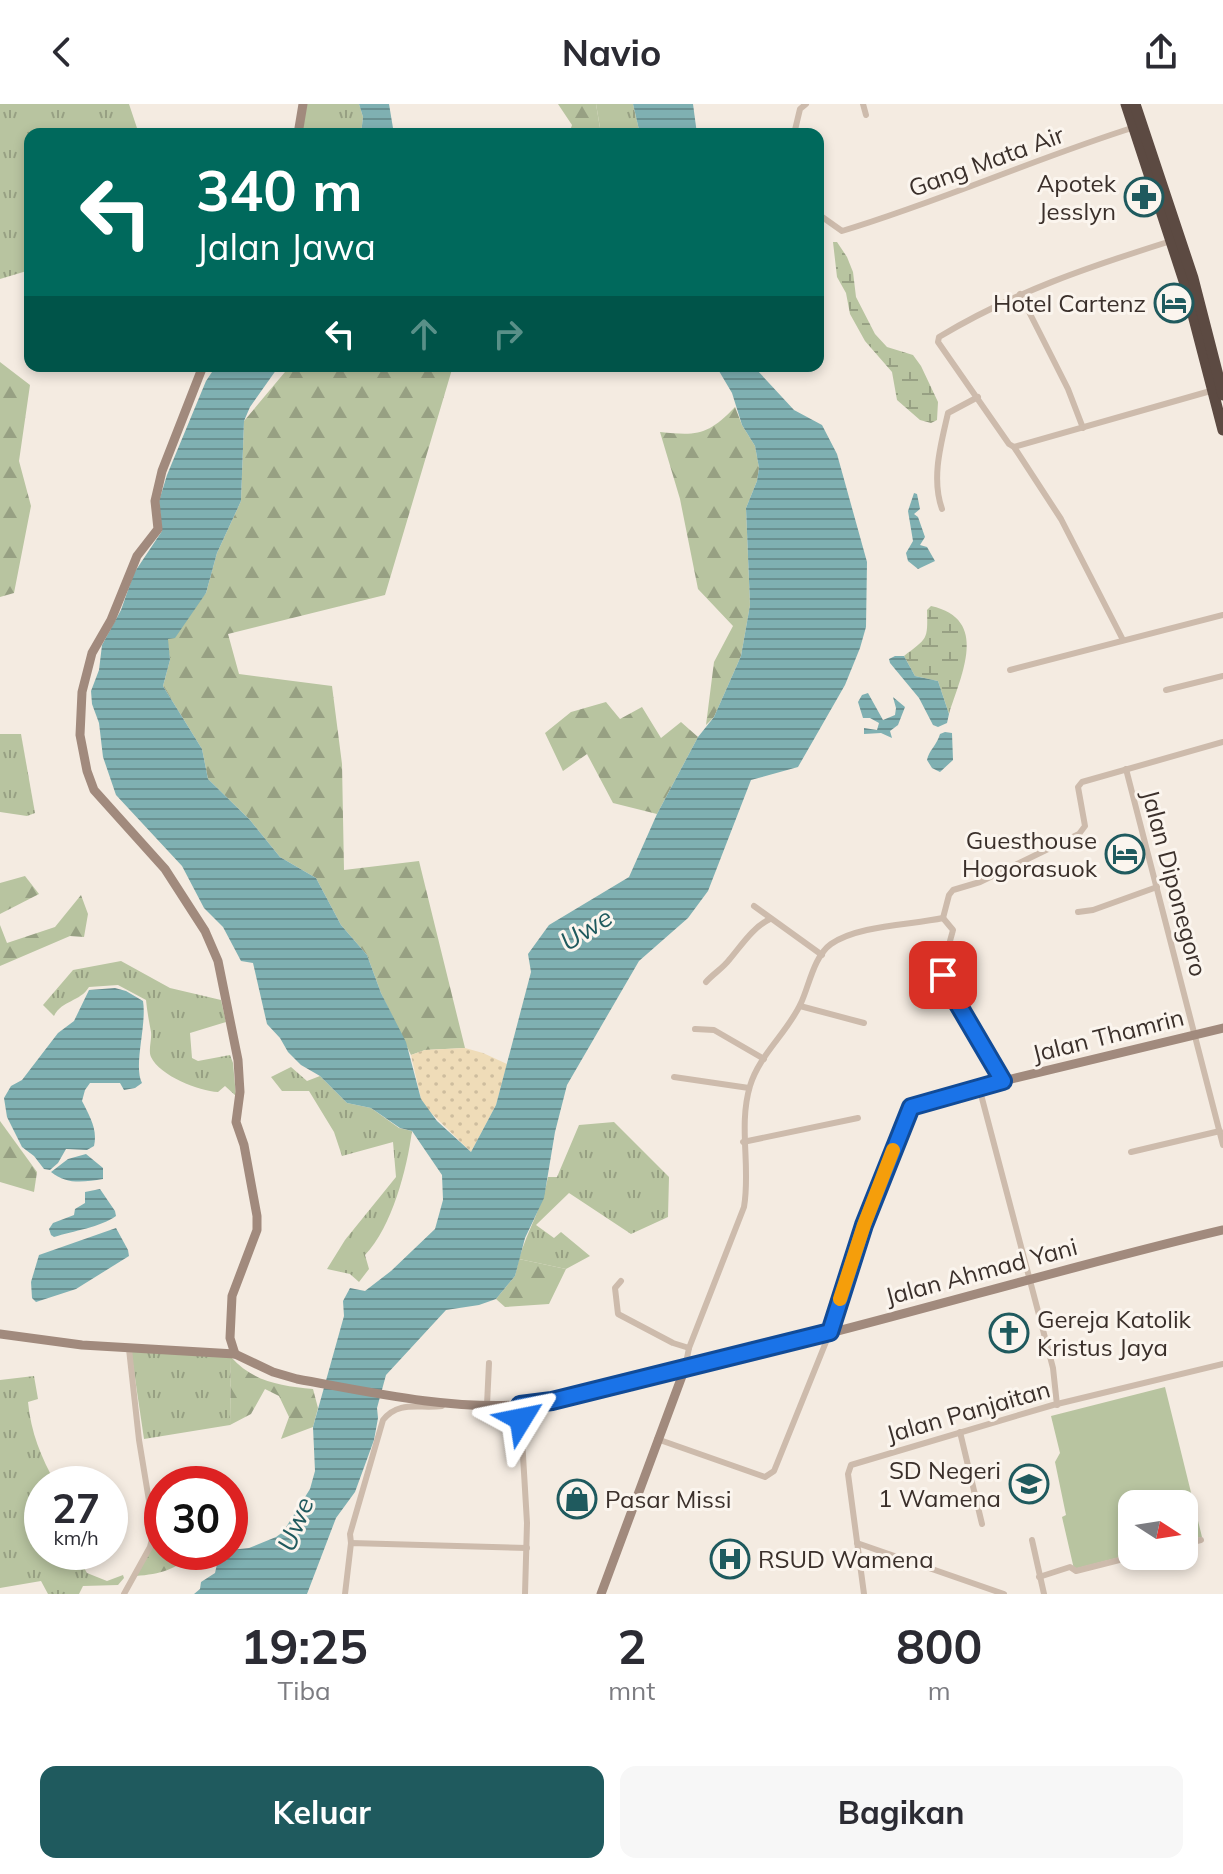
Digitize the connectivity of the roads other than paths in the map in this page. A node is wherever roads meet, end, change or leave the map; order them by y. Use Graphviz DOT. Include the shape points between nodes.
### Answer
graph roads {
  1 [pos="303,104"];
  2 [pos="806,104"];
  3 [pos="863,104"];
  4 [pos="1126,104"];
  5 [pos="1135,104"];
  6 [pos="866,115"];
  7 [pos="1138,127"];
  8 [pos="299,128"];
  9 [pos="795,128"];
  10 [pos="824,218"];
  11 [pos="1174,240"];
  12 [pos="1020,294"];
  13 [pos="201,372"];
  14 [pos="1219,391"];
  15 [pos="978,397"];
  16 [pos="1083,428"];
  17 [pos="1223,430"];
  18 [pos="1014,447"];
  19 [pos="942,509"];
  20 [pos="1223,615"];
  21 [pos="1123,640"];
  22 [pos="1010,670"];
  23 [pos="1223,676"];
  24 [pos="1166,690"];
  25 [pos="1223,742"];
  26 [pos="1126,769"];
  27 [pos="1157,887"];
  28 [pos="754,906"];
  29 [pos="1078,912"];
  30 [pos="943,918"];
  31 [pos="770,919"];
  32 [pos="822,955"];
  33 [pos="706,982"];
  34 [pos="800,1006"];
  35 [pos="864,1023"];
  36 [pos="1223,1028"];
  37 [pos="695,1029"];
  38 [pos="1196,1034"];
  39 [pos="764,1059"];
  40 [pos="674,1077"];
  41 [pos="1003,1081"];
  42 [pos="979,1087"];
  43 [pos="749,1088"];
  44 [pos="858,1118"];
  45 [pos="1221,1130"];
  46 [pos="743,1142"];
  47 [pos="1223,1145"];
  48 [pos="1131,1152"];
  49 [pos="1223,1230"];
  50 [pos="1028,1278"];
  51 [pos="621,1281"];
  52 [pos="830,1332"];
  53 [pos="0,1334"];
  54 [pos="689,1348"];
  55 [pos="129,1349"];
  56 [pos="235,1354"];
  57 [pos="489,1363"];
  58 [pos="1223,1364"];
  59 [pos="685,1368"];
  60 [pos="449,1403"];
  61 [pos="487,1405"];
  62 [pos="520,1405"];
  63 [pos="1057,1405"];
  64 [pos="960,1432"];
  65 [pos="657,1439"];
  66 [pos="982,1524"];
  67 [pos="1032,1540"];
  68 [pos="1201,1540"];
  69 [pos="1198,1541"];
  70 [pos="351,1543"];
  71 [pos="857,1543"];
  72 [pos="527,1548"];
  73 [pos="1118,1560"];
  74 [pos="1039,1577"];
  75 [pos="124,1594"];
  76 [pos="345,1594"];
  77 [pos="525,1594"];
  78 [pos="601,1594"];
  79 [pos="864,1594"];
  80 [pos="1004,1594"];
  81 [pos="1044,1594"];
  1 -- 8 [label="street"];
  2 -- 9 [label="street"];
  3 -- 6 [label="street"];
  4 -- 7 [label="highway"];
  5 -- 7 [label="highway"];
  7 -- 10 [label="street, Gang Mata Air" via="842,231"];
  7 -- 11 [label="highway"];
  11 -- 12 [label="street"];
  11 -- 14 [label="highway"];
  12 -- 15 [label="street" via="939,337 940,346"];
  12 -- 16 [label="street"];
  13 -- 56 [label="street" via="162,471 155,501 158,529 137,556 92,653 80,723 94,790 165,869 218,961 238,1060 236,1122 257,1216 257,1230 232,1296 230,1345"];
  14 -- 16 [label="street"];
  14 -- 17 [label="highway"];
  15 -- 18 [label="street"];
  15 -- 19 [label="street" via="948,413 938,464"];
  16 -- 18 [label="street"];
  18 -- 21 [label="street" via="1061,519"];
  20 -- 21 [label="street"];
  21 -- 22 [label="street"];
  23 -- 24 [label="street"];
  25 -- 26 [label="street"];
  26 -- 27 [label="street, Jalan Diponegoro"];
  26 -- 30 [label="street" via="1078,787 1085,826 1079,834 953,890"];
  27 -- 29 [label="street"];
  27 -- 38 [label="street, Jalan Diponegoro"];
  28 -- 31 [label="street"];
  30 -- 32 [label="street" via="864,932 831,944"];
  30 -- 41 [label="street" via="953,930 945,982"];
  31 -- 32 [label="street"];
  31 -- 33 [label="street"];
  32 -- 34 [label="street"];
  34 -- 35 [label="street"];
  34 -- 39 [label="street"];
  36 -- 38 [label="street, Jalan Thamrin"];
  37 -- 39 [label="street" via="714,1030"];
  38 -- 41 [label="street, Jalan Thamrin"];
  38 -- 45 [label="street, Jalan Diponegoro"];
  39 -- 43 [label="street"];
  40 -- 43 [label="street"];
  41 -- 42 [label="street, Jalan Thamrin"];
  42 -- 50 [label="street"];
  42 -- 52 [label="street, Jalan Thamrin" via="911,1107 864,1225"];
  43 -- 46 [label="street"];
  44 -- 46 [label="street"];
  45 -- 47 [label="street, Jalan Diponegoro"];
  45 -- 48 [label="street"];
  46 -- 54 [label="street" via="748,1184 744,1207"];
  49 -- 50 [label="street, Jalan Ahmad Yani"];
  50 -- 52 [label="street, Jalan Ahmad Yani"];
  50 -- 63 [label="street" via="1053,1368"];
  51 -- 54 [label="street" via="615,1288 618,1314"];
  52 -- 59 [label="street, Jalan Ahmad Yani"];
  52 -- 65 [label="street" via="774,1471 765,1477"];
  53 -- 55 [label="street"];
  54 -- 59 [label="street"];
  55 -- 56 [label="street"];
  55 -- 75 [label="street" via="154,1531"];
  56 -- 60 [label="street, Jalan Ahmad Yani" via="297,1379"];
  57 -- 61 [label="street"];
  58 -- 63 [label="street, Jalan Panjaitan"];
  59 -- 62 [label="street, Jalan Ahmad Yani"];
  59 -- 65 [label="street"];
  60 -- 61 [label="street, Jalan Ahmad Yani"];
  60 -- 70 [label="street" via="390,1410"];
  61 -- 62 [label="street, Jalan Ahmad Yani"];
  62 -- 72 [label="street"];
  63 -- 64 [label="street, Jalan Panjaitan"];
  64 -- 66 [label="street"];
  64 -- 71 [label="street, Jalan Panjaitan" via="851,1465"];
  65 -- 78 [label="street"];
  67 -- 74 [label="street"];
  68 -- 69 [label="street"];
  70 -- 72 [label="street"];
  70 -- 76 [label="street"];
  71 -- 79 [label="street, Jalan Panjaitan"];
  71 -- 80 [label="street"];
  72 -- 77 [label="street"];
  73 -- 74 [label="street"];
  74 -- 81 [label="street"];
}
